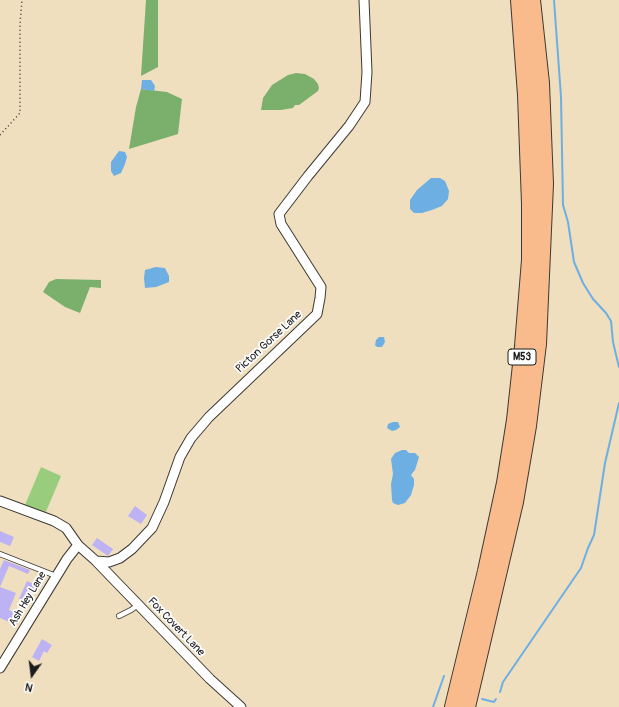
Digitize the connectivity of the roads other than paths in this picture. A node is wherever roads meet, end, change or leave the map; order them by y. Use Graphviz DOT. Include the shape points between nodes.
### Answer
graph roads {
  1 [pos="364,0"];
  2 [pos="519,0"];
  3 [pos="532,0"];
  4 [pos="0,501"];
  5 [pos="78,545"];
  6 [pos="0,554"];
  7 [pos="96,561"];
  8 [pos="56,576"];
  9 [pos="138,604"];
  10 [pos="119,616"];
  11 [pos="0,668"];
  12 [pos="241,707"];
  13 [pos="453,707"];
  14 [pos="467,707"];
  1 -- 7 [label="street, Picton Gorse Lane" via="367,66 365,102 279,214 281,224 321,287 317,314 209,417 191,438 180,457 152,528 132,550 120,558 109,562"];
  2 -- 13 [label="highway, M53" via="530,204 530,260 523,346 515,420 504,483"];
  3 -- 14 [label="highway, M53" via="541,83 545,184 538,344 515,502"];
  4 -- 5 [label="street, Fox Covert Lane" via="66,528"];
  5 -- 7 [label="street, Fox Covert Lane"];
  5 -- 8 [label="street, Ash Hey Lane"];
  6 -- 8 [label="lane"];
  7 -- 9 [label="street, Fox Covert Lane"];
  8 -- 11 [label="street, Ash Hey Lane"];
  9 -- 10 [label="lane"];
  9 -- 12 [label="street, Fox Covert Lane" via="210,679"];
}
